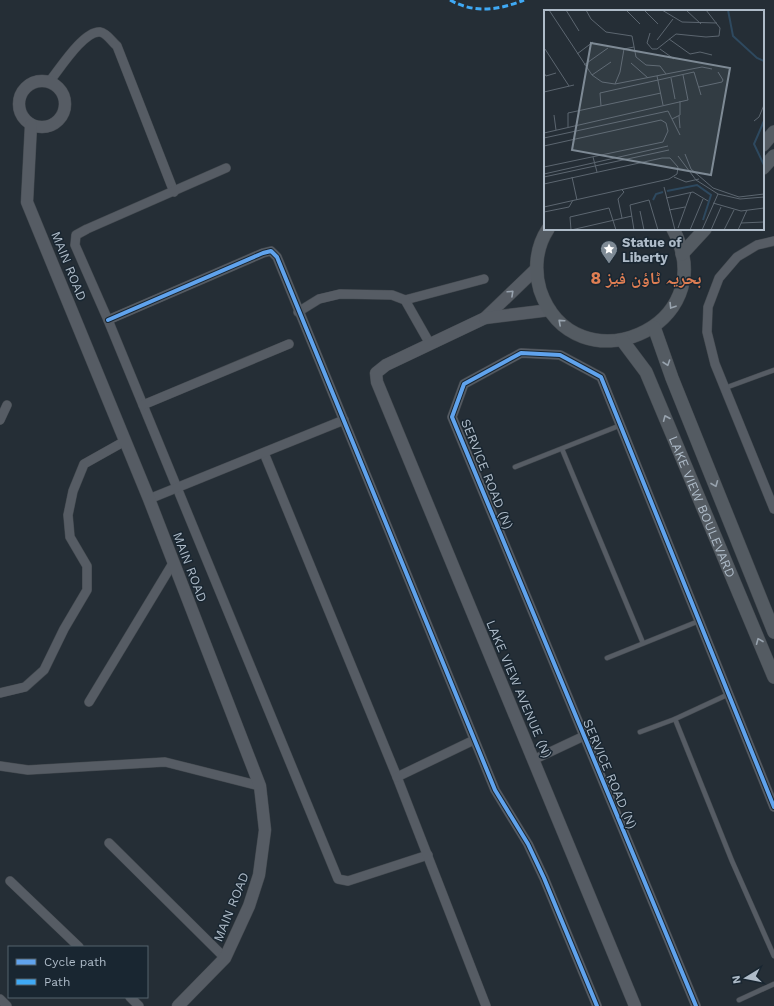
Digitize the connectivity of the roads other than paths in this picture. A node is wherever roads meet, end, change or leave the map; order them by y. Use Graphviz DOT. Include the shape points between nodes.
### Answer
graph roads {
  1 [pos="49,82"];
  2 [pos="31,125"];
  3 [pos="774,132"];
  4 [pos="764,144"];
  5 [pos="774,156"];
  6 [pos="764,167"];
  7 [pos="226,168"];
  8 [pos="174,192"];
  9 [pos="548,230"];
  10 [pos="673,230"];
  11 [pos="704,230"];
  12 [pos="774,241"];
  13 [pos="682,254"];
  14 [pos="536,269"];
  15 [pos="484,279"];
  16 [pos="405,300"];
  17 [pos="550,310"];
  18 [pos="298,312"];
  19 [pos="485,318"];
  20 [pos="108,320"];
  21 [pos="654,326"];
  22 [pos="622,340"];
  23 [pos="288,344"];
  24 [pos="430,344"];
  25 [pos="774,370"];
  26 [pos="725,388"];
  27 [pos="143,404"];
  28 [pos="7,405"];
  29 [pos="0,420"];
  30 [pos="344,420"];
  31 [pos="621,425"];
  32 [pos="125,441"];
  33 [pos="562,449"];
  34 [pos="264,453"];
  35 [pos="515,467"];
  36 [pos="178,488"];
  37 [pos="149,499"];
  38 [pos="774,509"];
  39 [pos="173,563"];
  40 [pos="699,621"];
  41 [pos="774,632"];
  42 [pos="643,643"];
  43 [pos="607,658"];
  44 [pos="774,677"];
  45 [pos="0,693"];
  46 [pos="729,694"];
  47 [pos="89,702"];
  48 [pos="675,719"];
  49 [pos="640,732"];
  50 [pos="584,736"];
  51 [pos="474,740"];
  52 [pos="533,760"];
  53 [pos="0,766"];
  54 [pos="397,777"];
  55 [pos="260,786"];
  56 [pos="774,808"];
  57 [pos="109,843"];
  58 [pos="428,855"];
  59 [pos="10,881"];
  60 [pos="78,946"];
  61 [pos="774,956"];
  62 [pos="225,958"];
  63 [pos="774,984"];
  64 [pos="131,998"];
  65 [pos="0,999"];
  66 [pos="739,1000"];
  67 [pos="7,1006"];
  68 [pos="139,1006"];
  69 [pos="178,1006"];
  70 [pos="486,1006"];
  71 [pos="596,1006"];
  72 [pos="635,1006"];
  73 [pos="696,1006"];
  1 -- 2 [label="street" via="32,83 20,95 20,112"];
  1 -- 2 [label="street" via="64,96 64,110 57,122 51,126"];
  1 -- 8 [label="street" via="84,39 92,33 101,32 110,38 116,46"];
  2 -- 32 [label="street, MAIN ROAD" via="27,202"];
  3 -- 4 [label="main road"];
  5 -- 6 [label="main road"];
  7 -- 8 [label="street"];
  8 -- 20 [label="street" via="76,235 75,245"];
  9 -- 14 [label="main road" via="538,252"];
  10 -- 13 [label="main road"];
  11 -- 13 [label="main road"];
  12 -- 26 [label="street" via="757,245 737,257 719,278 708,307 707,332 715,364"];
  13 -- 21 [label="main road, one-way" via="684,268 678,294 664,317"];
  14 -- 17 [label="main road" via="538,284"];
  19 -- 14 [label="street, one-way"];
  15 -- 16 [label="street"];
  16 -- 18 [label="street" via="392,295 340,294 319,299"];
  16 -- 24 [label="street"];
  17 -- 19 [label="street"];
  22 -- 17 [label="main road, one-way" via="609,341 582,336 564,325"];
  18 -- 20 [label="street" via="277,257 271,251"];
  18 -- 30 [label="street"];
  19 -- 24 [label="street"];
  20 -- 27 [label="street"];
  21 -- 22 [label="main road" via="634,337"];
  21 -- 41 [label="main road, LAKE VIEW BOULEVARD, one-way" via="672,378"];
  44 -- 22 [label="main road, LAKE VIEW BOULEVARD, one-way" via="646,372"];
  23 -- 27 [label="street"];
  24 -- 52 [label="street, LAKE VIEW AVENUE (N)" via="386,365 376,373 376,382"];
  25 -- 26 [label="lane"];
  26 -- 38 [label="street"];
  27 -- 36 [label="street"];
  28 -- 29 [label="street"];
  30 -- 34 [label="street"];
  30 -- 51 [label="street"];
  31 -- 33 [label="lane"];
  31 -- 40 [label="street, SERVICE ROAD (N)"];
  31 -- 50 [label="street, SERVICE ROAD (N)" via="601,377 560,355 521,353 464,384 452,417"];
  32 -- 37 [label="street, MAIN ROAD"];
  32 -- 45 [label="street" via="84,464 73,491 68,515 70,537 87,566 87,590 44,670 25,688"];
  33 -- 35 [label="lane"];
  33 -- 42 [label="lane"];
  34 -- 36 [label="street"];
  34 -- 54 [label="street"];
  36 -- 37 [label="street"];
  36 -- 58 [label="street" via="338,879 348,881"];
  37 -- 39 [label="street, MAIN ROAD"];
  39 -- 47 [label="street"];
  39 -- 55 [label="street, MAIN ROAD"];
  40 -- 42 [label="lane"];
  40 -- 46 [label="street, SERVICE ROAD (N)"];
  42 -- 43 [label="lane"];
  46 -- 48 [label="lane"];
  46 -- 56 [label="street, SERVICE ROAD (N)"];
  48 -- 49 [label="lane"];
  48 -- 61 [label="lane" via="732,861"];
  50 -- 52 [label="street"];
  50 -- 73 [label="street, SERVICE ROAD (N)"];
  51 -- 54 [label="street"];
  51 -- 71 [label="street" via="495,790 528,844 544,878"];
  52 -- 72 [label="street, LAKE VIEW AVENUE (N)"];
  53 -- 55 [label="street" via="28,770 165,762"];
  54 -- 58 [label="street"];
  55 -- 62 [label="street, MAIN ROAD" via="265,830 259,876 249,906"];
  57 -- 62 [label="street"];
  58 -- 70 [label="street"];
  59 -- 60 [label="street"];
  62 -- 69 [label="street, MAIN ROAD"];
  63 -- 66 [label="lane"];
  64 -- 68 [label="street"];
  65 -- 67 [label="street"];
}
